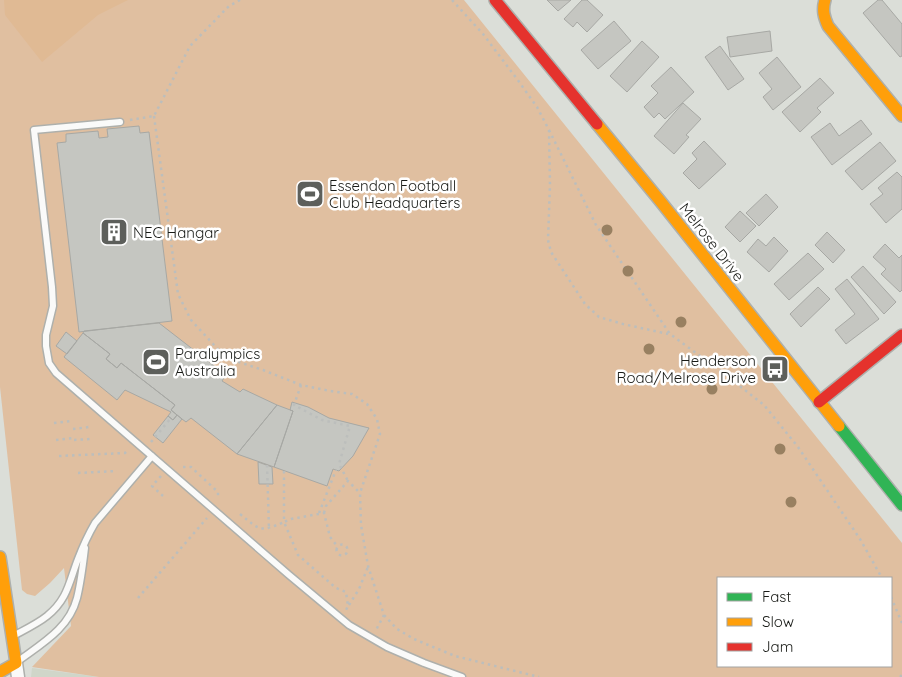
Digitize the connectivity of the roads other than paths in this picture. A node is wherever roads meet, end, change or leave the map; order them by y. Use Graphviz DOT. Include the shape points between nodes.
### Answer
graph roads {
  1 [pos="495,0"];
  2 [pos="825,0"];
  3 [pos="902,116"];
  4 [pos="120,122"];
  5 [pos="902,335"];
  6 [pos="819,402"];
  7 [pos="152,456"];
  8 [pos="902,505"];
  9 [pos="88,535"];
  10 [pos="0,557"];
  11 [pos="12,636"];
  12 [pos="0,641"];
  13 [pos="16,663"];
  14 [pos="0,672"];
  15 [pos="18,677"];
  16 [pos="462,677"];
  1 -- 6 [label="street, Melrose Drive"];
  2 -- 3 [label="street" via="822,8 828,26"];
  4 -- 7 [label="lane" via="34,130 53,297 46,346 49,363 56,373"];
  5 -- 6 [label="street"];
  6 -- 8 [label="street, Melrose Drive"];
  7 -- 9 [label="lane" via="94,523"];
  7 -- 16 [label="lane" via="349,625 387,646"];
  9 -- 11 [label="lane" via="66,594 57,606 46,617"];
  9 -- 13 [label="lane" via="77,599 67,620 48,640"];
  10 -- 11 [label="street"];
  11 -- 12 [label="street"];
  11 -- 13 [label="street"];
  13 -- 14 [label="street"];
  13 -- 15 [label="street"];
}
